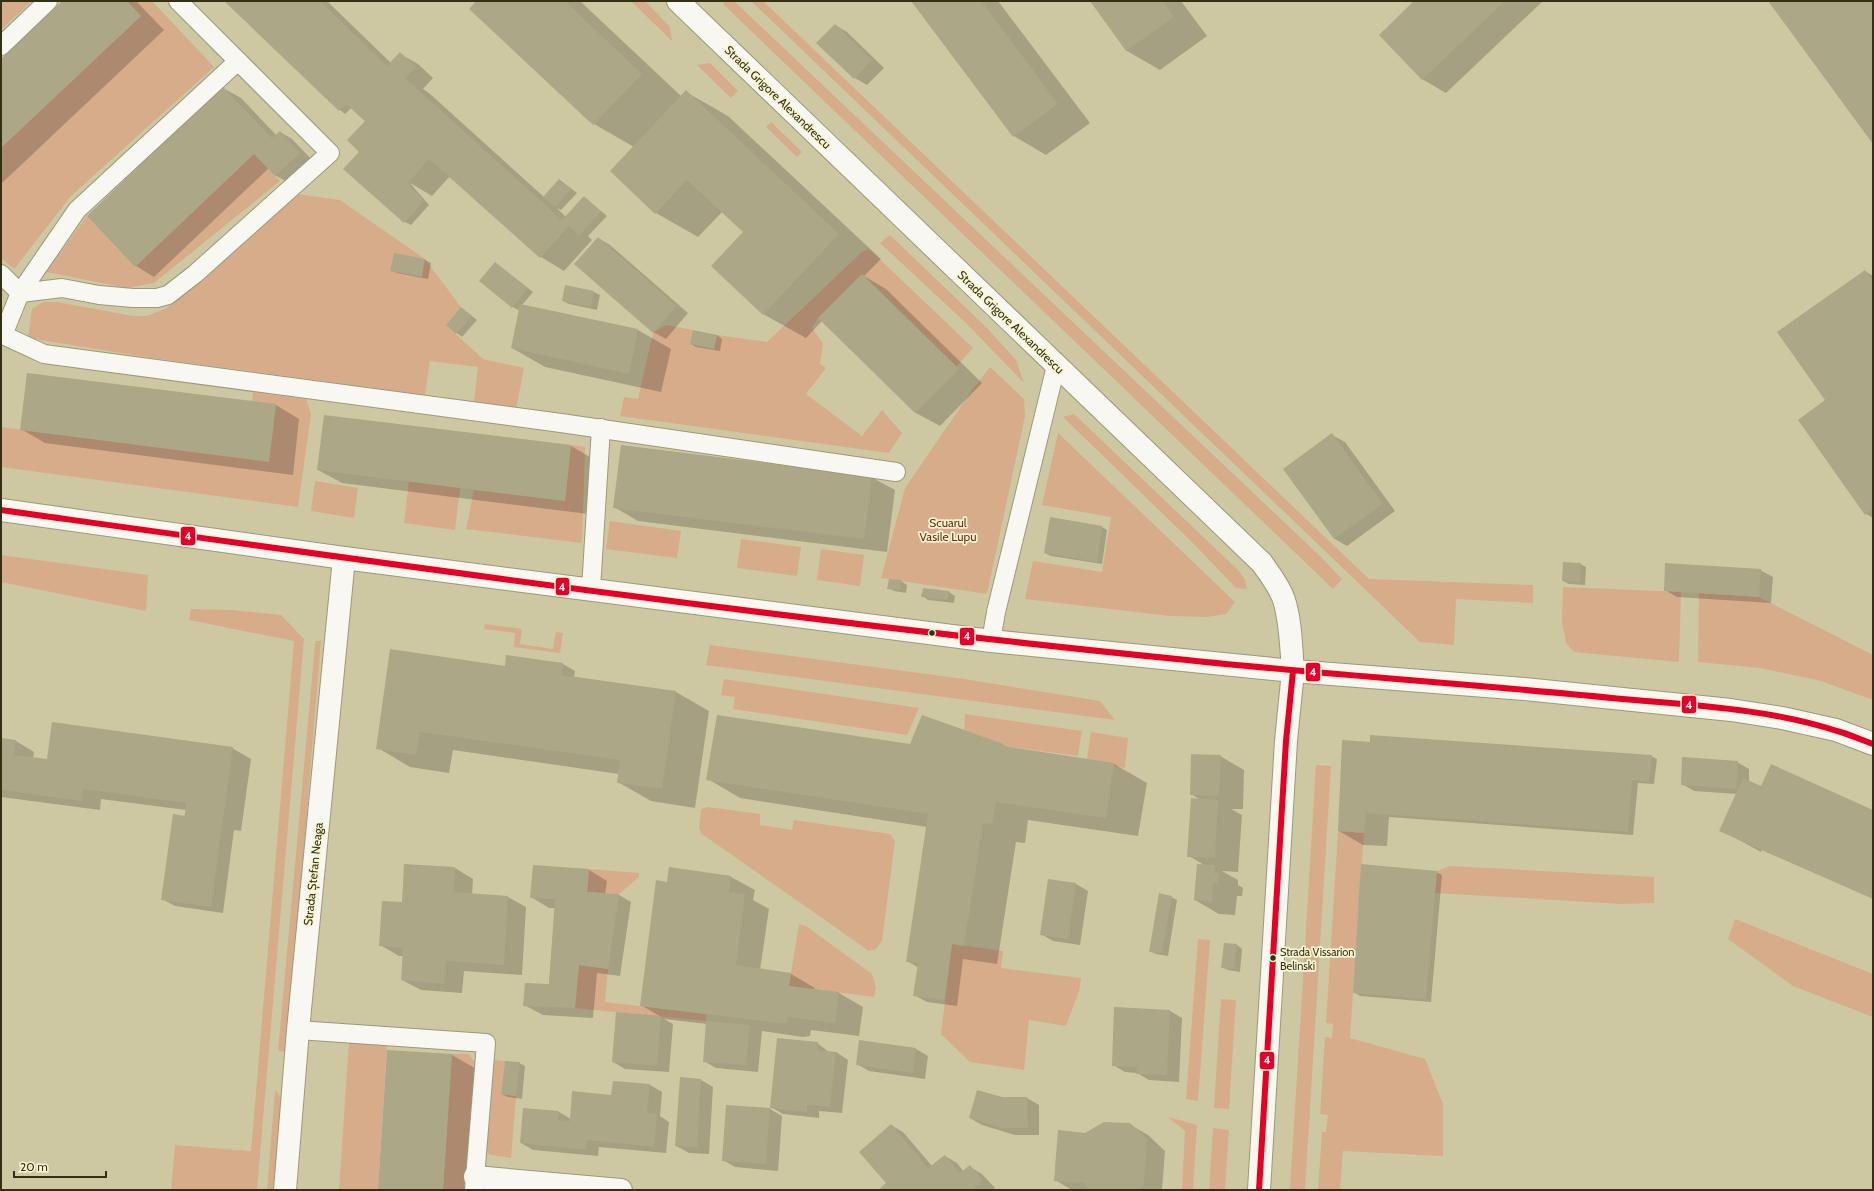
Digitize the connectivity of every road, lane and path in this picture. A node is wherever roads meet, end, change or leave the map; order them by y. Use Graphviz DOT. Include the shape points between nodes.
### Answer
graph roads {
  1 [pos="48,1"];
  2 [pos="178,1"];
  3 [pos="678,1"];
  4 [pos="1,46"];
  5 [pos="238,60"];
  6 [pos="1,274"];
  7 [pos="20,293"];
  8 [pos="2,338"];
  9 [pos="1056,366"];
  10 [pos="601,428"];
  11 [pos="896,472"];
  12 [pos="1,510"];
  13 [pos="344,558"];
  14 [pos="591,589"];
  15 [pos="991,641"];
  16 [pos="1293,671"];
  17 [pos="1873,744"];
  18 [pos="298,1030"];
  19 [pos="475,1184"];
  20 [pos="285,1190"];
  21 [pos="622,1190"];
  22 [pos="1259,1190"];
  1 -- 4 [label="lane"];
  2 -- 5 [label="lane"];
  3 -- 9 [label="main road, Strada Grigore Alexandrescu"];
  5 -- 7 [label="lane" via="77,210"];
  5 -- 7 [label="lane" via="330,153 168,295 157,298 133,298 62,288"];
  6 -- 7 [label="lane"];
  7 -- 8 [label="lane"];
  8 -- 10 [label="lane" via="44,354"];
  9 -- 15 [label="lane"];
  9 -- 16 [label="main road, Strada Grigore Alexandrescu" via="1262,563 1284,600"];
  10 -- 11 [label="lane"];
  10 -- 14 [label="lane"];
  12 -- 13 [label="main road"];
  13 -- 14 [label="main road"];
  13 -- 18 [label="main road, Strada Ștefan Neaga"];
  14 -- 15 [label="main road"];
  15 -- 16 [label="main road"];
  16 -- 17 [label="main road" via="1524,689 1731,710 1836,730"];
  16 -- 22 [label="main road" via="1286,740"];
  18 -- 19 [label="lane" via="486,1043"];
  18 -- 20 [label="main road, Strada Ștefan Neaga"];
  19 -- 21 [label="main road"];
}
